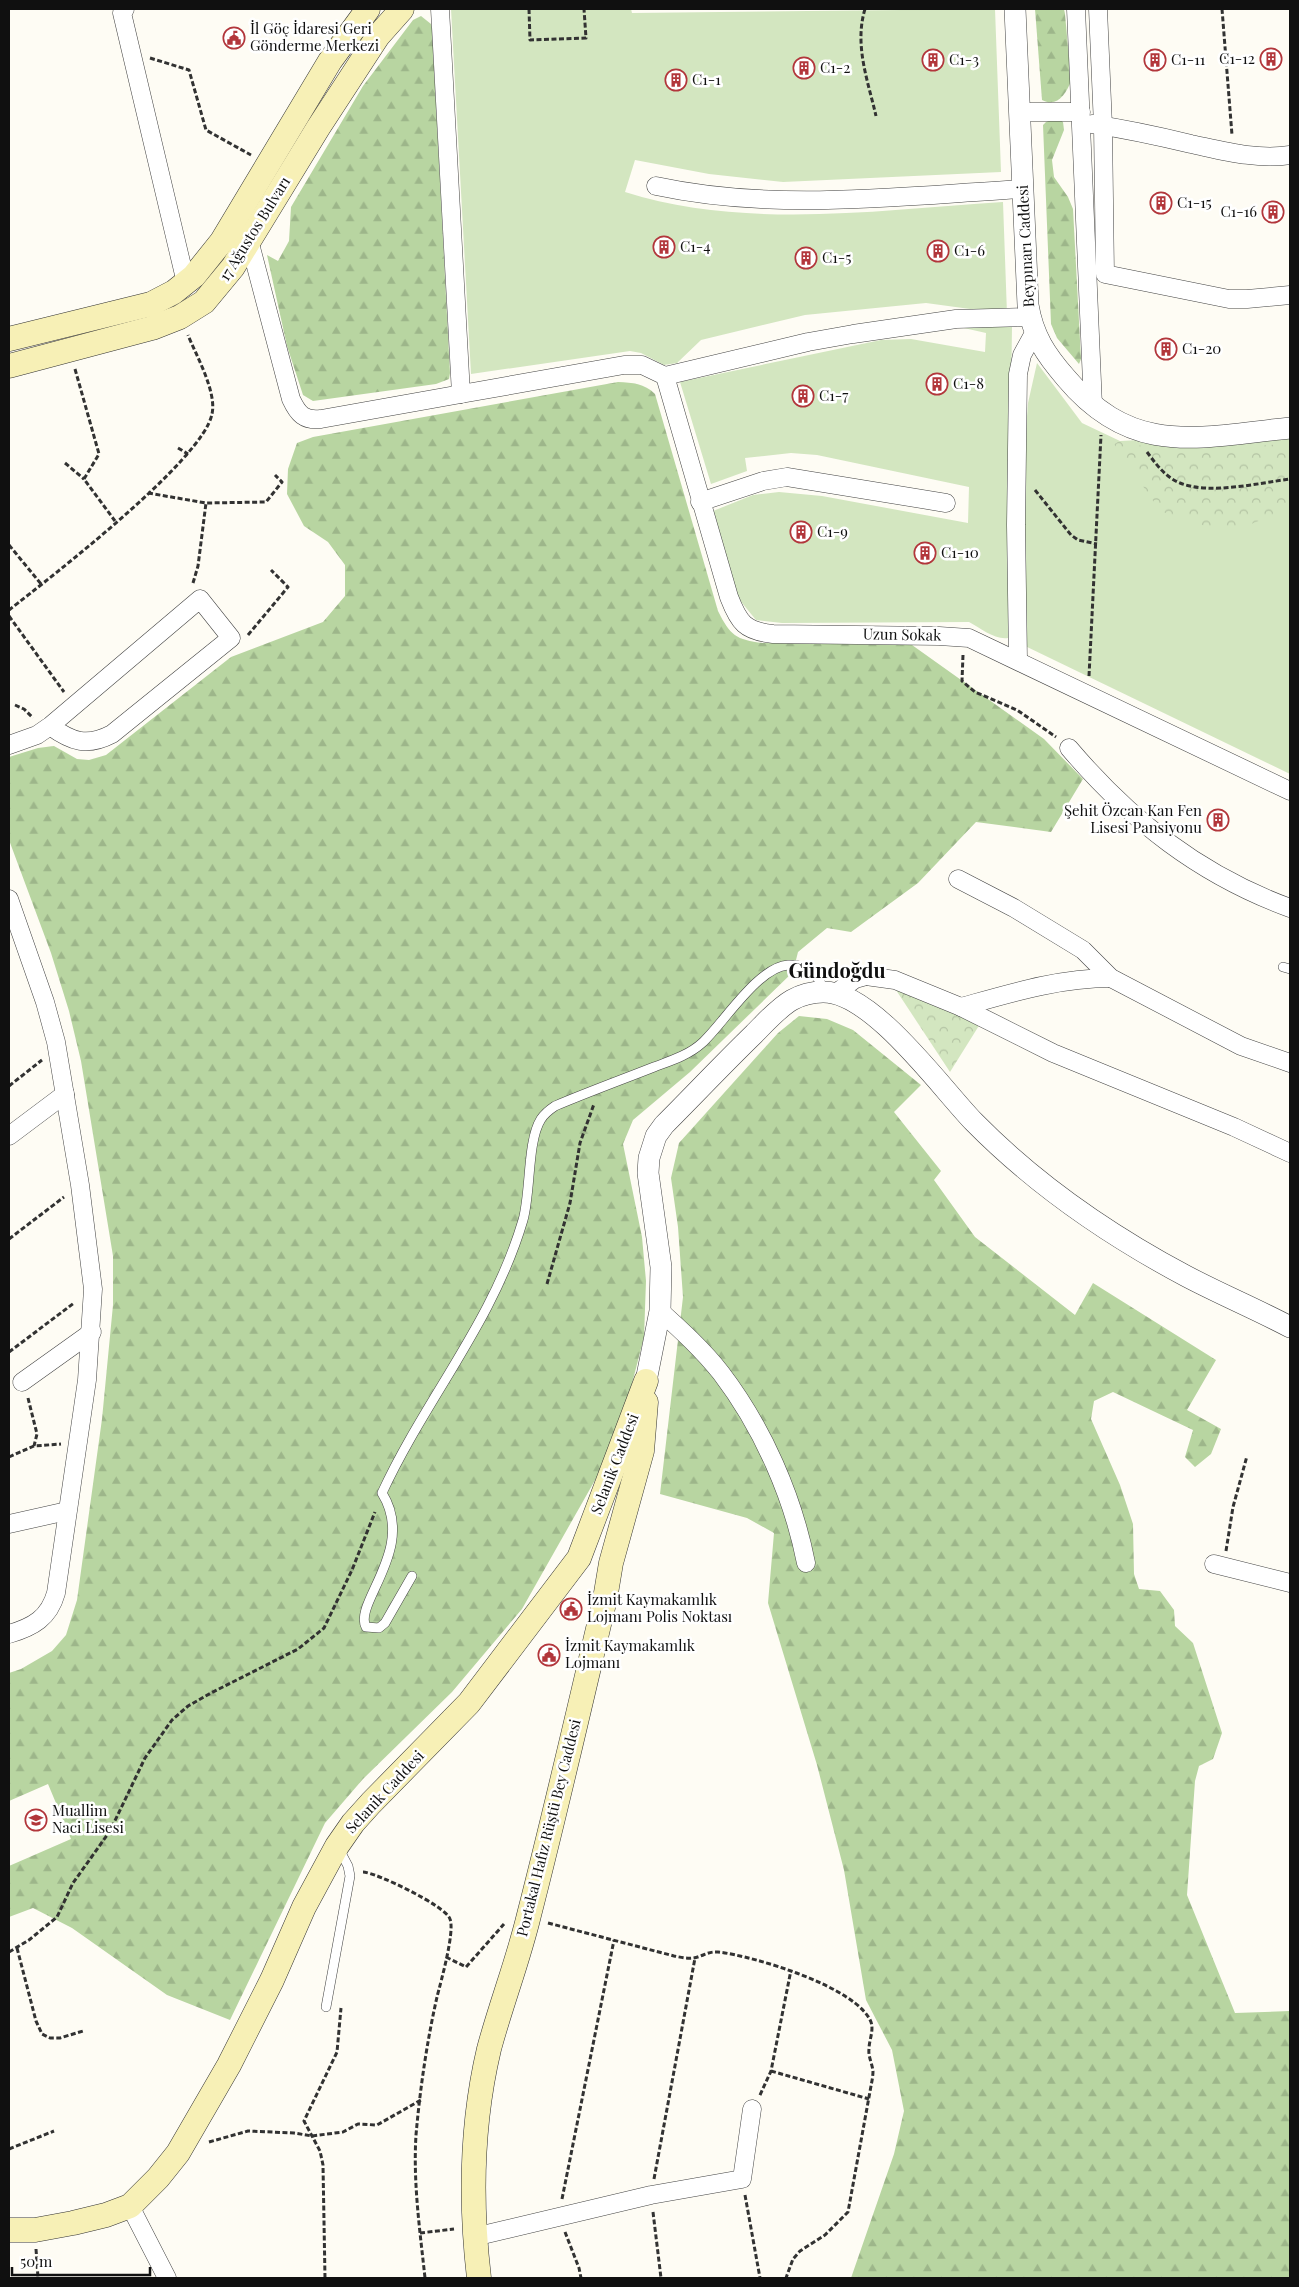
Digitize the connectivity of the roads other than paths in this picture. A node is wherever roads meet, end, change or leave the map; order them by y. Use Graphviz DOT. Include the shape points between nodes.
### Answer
graph roads {
  1 [pos="368,9"];
  2 [pos="402,9"];
  3 [pos="440,9"];
  4 [pos="1015,9"];
  5 [pos="1076,9"];
  6 [pos="1098,9"];
  7 [pos="121,10"];
  8 [pos="1020,112"];
  9 [pos="1081,117"];
  10 [pos="1103,126"];
  11 [pos="1290,155"];
  12 [pos="656,186"];
  13 [pos="1023,189"];
  14 [pos="249,240"];
  15 [pos="194,275"];
  16 [pos="222,282"];
  17 [pos="1290,295"];
  18 [pos="1032,325"];
  19 [pos="9,339"];
  20 [pos="9,366"];
  21 [pos="665,376"];
  22 [pos="461,394"];
  23 [pos="1098,409"];
  24 [pos="1290,428"];
  25 [pos="700,502"];
  26 [pos="946,504"];
  27 [pos="1018,660"];
  28 [pos="50,726"];
  29 [pos="9,746"];
  30 [pos="1069,748"];
  31 [pos="1290,791"];
  32 [pos="958,879"];
  33 [pos="9,899"];
  34 [pos="1290,908"];
  35 [pos="1111,978"];
  36 [pos="830,993"];
  37 [pos="962,1007"];
  38 [pos="1290,1063"];
  39 [pos="65,1094"];
  40 [pos="9,1136"];
  41 [pos="1290,1153"];
  42 [pos="660,1311"];
  43 [pos="1290,1325"];
  44 [pos="92,1332"];
  45 [pos="646,1381"];
  46 [pos="22,1382"];
  47 [pos="67,1511"];
  48 [pos="9,1524"];
  49 [pos="806,1563"];
  50 [pos="1219,1566"];
  51 [pos="412,1576"];
  52 [pos="1290,1582"];
  53 [pos="9,1634"];
  54 [pos="337,1846"];
  55 [pos="326,2007"];
  56 [pos="752,2109"];
  57 [pos="130,2206"];
  58 [pos="9,2230"];
  59 [pos="474,2232"];
  60 [pos="167,2278"];
  61 [pos="478,2278"];
  1 -- 15 [label="main road, 17 Ağustos Bulvarı" via="342,41 222,241"];
  2 -- 14 [label="main road, 17 Ağustos Bulvarı" via="378,36"];
  3 -- 22 [label="street"];
  4 -- 8 [label="street, Beypınarı Caddesi"];
  5 -- 9 [label="street"];
  6 -- 10 [label="street"];
  7 -- 15 [label="street"];
  8 -- 9 [label="street"];
  8 -- 13 [label="street, Beypınarı Caddesi"];
  9 -- 10 [label="street"];
  9 -- 23 [label="street"];
  10 -- 11 [label="street" via="1233,153 1265,157"];
  10 -- 17 [label="street" via="1105,274 1229,299"];
  12 -- 13 [label="street" via="722,198 800,202"];
  13 -- 18 [label="street, Beypınarı Caddesi" via="1026,292"];
  14 -- 16 [label="main road, 17 Ağustos Bulvarı"];
  14 -- 22 [label="street" via="291,399 302,416 321,419"];
  15 -- 16 [label="street"];
  15 -- 19 [label="main road, 17 Ağustos Bulvarı" via="151,304"];
  16 -- 20 [label="main road, 17 Ağustos Bulvarı" via="204,302 152,328"];
  18 -- 21 [label="street" via="956,320 853,334"];
  18 -- 23 [label="street" via="1064,376"];
  18 -- 27 [label="street" via="1018,374"];
  21 -- 22 [label="street" via="642,365 624,365"];
  21 -- 25 [label="street, Uzun Sokak"];
  23 -- 24 [label="street" via="1131,428 1162,437"];
  25 -- 26 [label="street" via="763,481 787,478"];
  25 -- 27 [label="street, Uzun Sokak" via="735,613 748,629 773,634 969,638"];
  27 -- 31 [label="street, Uzun Sokak"];
  28 -- 28 [label="street" via="74,740 100,741 231,638 200,599"];
  28 -- 29 [label="street"];
  30 -- 34 [label="street" via="1129,811 1202,867 1236,886"];
  32 -- 35 [label="street" via="1083,950"];
  33 -- 39 [label="street" via="46,1002"];
  35 -- 37 [label="street" via="1064,981"];
  35 -- 38 [label="street" via="1241,1046"];
  36 -- 37 [label="street" via="855,980 876,976 904,983"];
  36 -- 42 [label="street" via="807,994 779,1009 656,1136 648,1174 662,1267"];
  36 -- 43 [label="street" via="851,999 869,1011 907,1047 1009,1157 1086,1216 1186,1277"];
  36 -- 51 [label="lane" via="816,973 787,965 756,983 700,1044 669,1061 555,1106 540,1120 533,1147 524,1218 507,1269 382,1494 392,1511 394,1532 384,1571 364,1615 366,1627 379,1628 385,1624"];
  37 -- 41 [label="street" via="1053,1053"];
  39 -- 40 [label="street"];
  39 -- 44 [label="street" via="93,1289"];
  42 -- 45 [label="street"];
  42 -- 49 [label="street" via="702,1351 739,1400 784,1485 794,1510"];
  44 -- 46 [label="street"];
  44 -- 47 [label="street"];
  45 -- 54 [label="main road, Selanik Caddesi" via="579,1558 469,1703 371,1803"];
  45 -- 59 [label="main road, Portakal Hafız Rüştü Bey Caddesi" via="642,1451 611,1564 529,1918 484,2073 473,2163"];
  47 -- 48 [label="street"];
  47 -- 53 [label="street" via="52,1606 37,1623"];
  50 -- 52 [label="street"];
  54 -- 55 [label="lane" via="350,1876"];
  54 -- 57 [label="main road, Selanik Caddesi" via="228,2065 178,2153"];
  56 -- 59 [label="street" via="742,2179"];
  57 -- 58 [label="main road, Selanik Caddesi" via="106,2216 36,2230"];
  57 -- 60 [label="street"];
  59 -- 61 [label="main road, Portakal Hafız Rüştü Bey Caddesi"];
}
